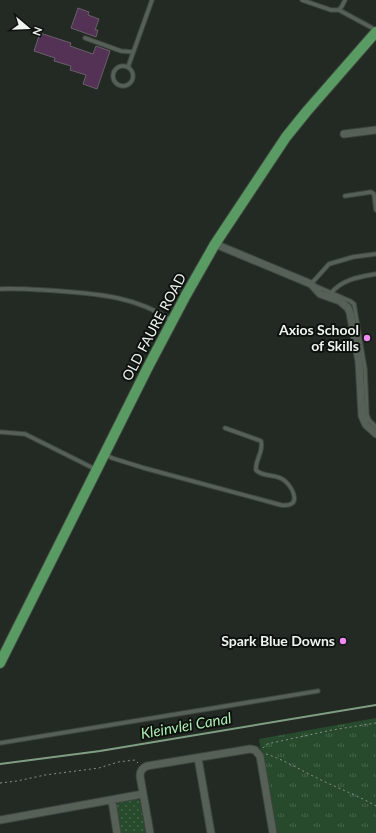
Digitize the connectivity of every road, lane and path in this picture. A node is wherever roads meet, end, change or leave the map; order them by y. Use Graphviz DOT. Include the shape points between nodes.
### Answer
graph roads {
  1 [pos="152,0"];
  2 [pos="302,0"];
  3 [pos="345,0"];
  4 [pos="339,10"];
  5 [pos="376,31"];
  6 [pos="85,38"];
  7 [pos="133,52"];
  8 [pos="128,67"];
  9 [pos="376,130"];
  10 [pos="344,134"];
  11 [pos="376,191"];
  12 [pos="371,192"];
  13 [pos="345,196"];
  14 [pos="376,210"];
  15 [pos="215,244"];
  16 [pos="376,254"];
  17 [pos="376,274"];
  18 [pos="311,284"];
  19 [pos="0,289"];
  20 [pos="331,293"];
  21 [pos="172,320"];
  22 [pos="376,427"];
  23 [pos="225,428"];
  24 [pos="0,432"];
  25 [pos="376,434"];
  26 [pos="104,454"];
  27 [pos="96,470"];
  28 [pos="0,663"];
  29 [pos="318,691"];
  30 [pos="376,723"];
  31 [pos="0,744"];
  32 [pos="257,752"];
  33 [pos="198,758"];
  34 [pos="142,768"];
  35 [pos="0,783"];
  36 [pos="143,794"];
  37 [pos="112,801"];
  38 [pos="376,806"];
  39 [pos="0,820"];
  40 [pos="117,833"];
  41 [pos="150,833"];
  42 [pos="211,833"];
  43 [pos="273,833"];
  1 -- 7 [label="lane"];
  2 -- 4 [label="lane" via="331,10"];
  3 -- 4 [label="lane"];
  4 -- 5 [label="lane"];
  5 -- 15 [label="main road, OLD FAURE ROAD" via="286,137"];
  6 -- 7 [label="lane" via="121,51"];
  7 -- 8 [label="lane"];
  8 -- 8 [label="lane" via="133,74 131,82 123,86 117,85 113,80 113,72 119,66"];
  9 -- 10 [label="street"];
  11 -- 12 [label="lane"];
  12 -- 13 [label="lane"];
  12 -- 14 [label="lane" via="374,194"];
  15 -- 18 [label="street"];
  15 -- 21 [label="main road, OLD FAURE ROAD"];
  16 -- 18 [label="lane" via="329,264"];
  17 -- 20 [label="lane" via="351,279 338,285"];
  18 -- 20 [label="lane"];
  18 -- 25 [label="street" via="320,294 340,301 348,308 359,362 362,416 366,425"];
  19 -- 21 [label="lane" via="33,289 118,297 157,310"];
  20 -- 22 [label="lane" via="350,301 354,306 365,369 366,411 369,420"];
  21 -- 26 [label="main road, OLD FAURE ROAD"];
  23 -- 26 [label="lane" via="261,441 262,448 256,470 285,480 292,489 292,505 282,505 144,468"];
  24 -- 27 [label="lane" via="25,434"];
  26 -- 27 [label="main road, OLD FAURE ROAD"];
  27 -- 28 [label="main road, OLD FAURE ROAD"];
  29 -- 31 [label="lane"];
  30 -- 32 [label="path" via="267,744"];
  32 -- 33 [label="street" via="250,749"];
  32 -- 38 [label="path" via="280,758"];
  32 -- 43 [label="street" via="260,756"];
  33 -- 34 [label="street"];
  33 -- 42 [label="street"];
  34 -- 35 [label="path" via="135,760"];
  34 -- 36 [label="street" via="140,776"];
  36 -- 37 [label="street"];
  36 -- 41 [label="street"];
  37 -- 39 [label="street"];
  37 -- 40 [label="street"];
}
